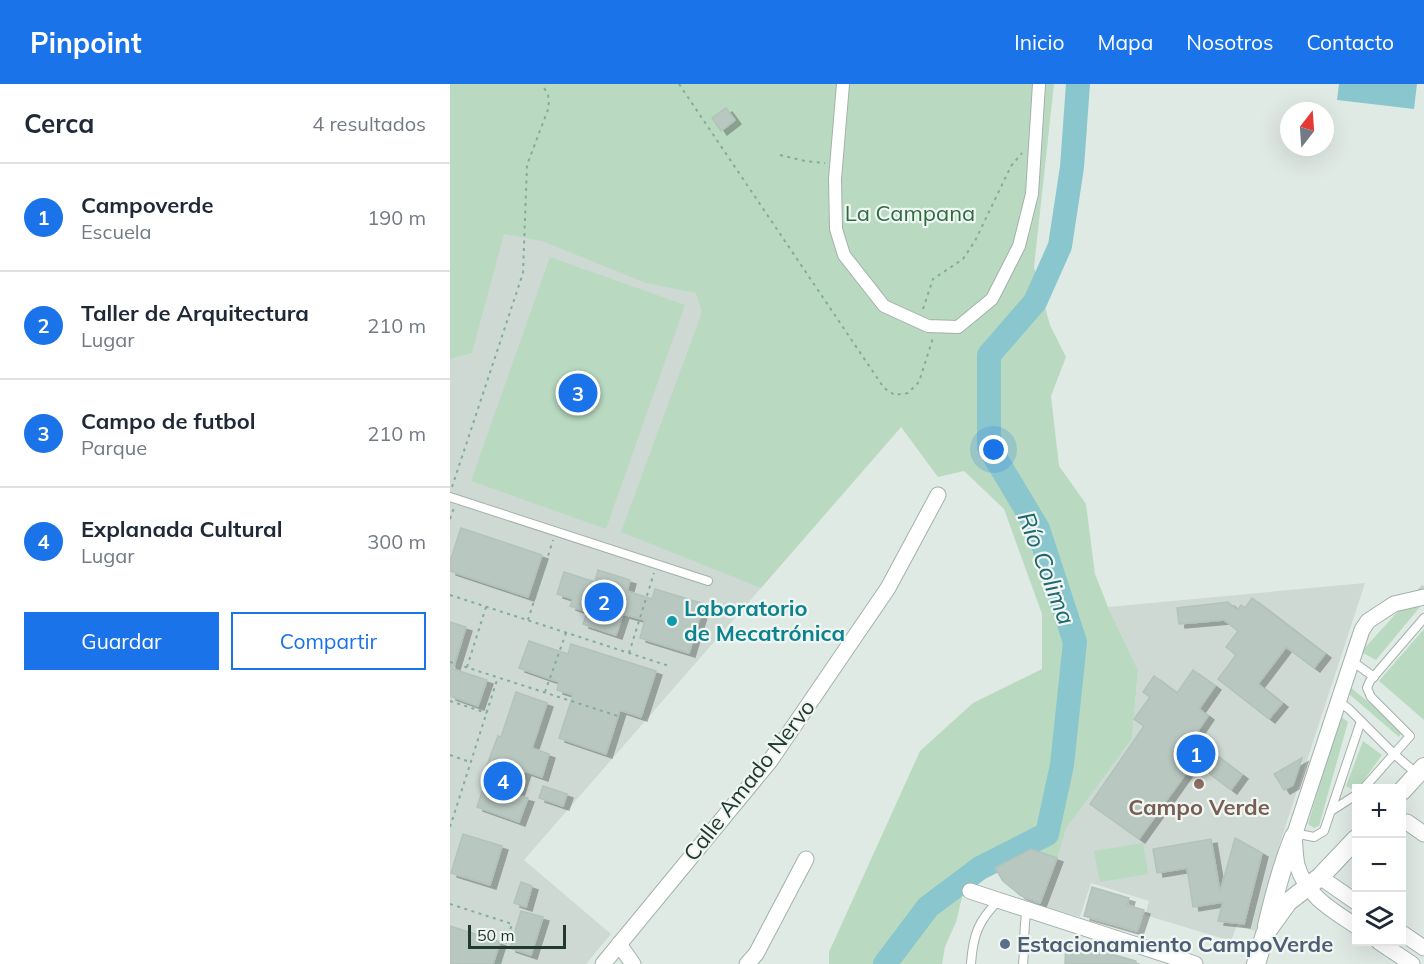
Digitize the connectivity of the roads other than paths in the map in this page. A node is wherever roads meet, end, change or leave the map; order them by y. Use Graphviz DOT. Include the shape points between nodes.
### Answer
graph roads {
  1 [pos="843,84"];
  2 [pos="1039,84"];
  3 [pos="938,495"];
  4 [pos="450,496"];
  5 [pos="708,581"];
  6 [pos="1424,597"];
  7 [pos="1424,618"];
  8 [pos="1352,661"];
  9 [pos="1374,677"];
  10 [pos="1338,701"];
  11 [pos="1361,721"];
  12 [pos="1394,754"];
  13 [pos="1421,770"];
  14 [pos="1368,784"];
  15 [pos="1406,786"];
  16 [pos="1352,798"];
  17 [pos="1331,811"];
  18 [pos="1407,822"];
  19 [pos="1424,834"];
  20 [pos="1294,835"];
  21 [pos="1352,843"];
  22 [pos="806,859"];
  23 [pos="1314,882"];
  24 [pos="970,891"];
  25 [pos="999,900"];
  26 [pos="1352,900"];
  27 [pos="1027,909"];
  28 [pos="1352,923"];
  29 [pos="1265,934"];
  30 [pos="1406,936"];
  31 [pos="619,944"];
  32 [pos="1385,946"];
  33 [pos="1424,948"];
  34 [pos="603,964"];
  35 [pos="633,964"];
  36 [pos="747,964"];
  37 [pos="971,964"];
  38 [pos="1023,964"];
  39 [pos="1195,964"];
  40 [pos="1256,964"];
  41 [pos="1412,964"];
  1 -- 2 [label="street" via="835,179 836,229 844,255 884,306 928,326 958,327 992,299 1019,246 1032,194"];
  3 -- 31 [label="street, Calle Amado Nervo" via="888,588 770,761"];
  4 -- 5 [label="lane"];
  6 -- 8 [label="street" via="1394,604 1368,621"];
  7 -- 9 [label="lane"];
  8 -- 9 [label="lane"];
  8 -- 10 [label="street"];
  9 -- 12 [label="lane" via="1367,688 1371,697 1410,736"];
  10 -- 11 [label="lane"];
  10 -- 20 [label="street"];
  11 -- 12 [label="lane"];
  11 -- 17 [label="lane"];
  12 -- 13 [label="lane"];
  12 -- 14 [label="lane"];
  13 -- 15 [label="street"];
  16 -- 17 [label="lane"];
  17 -- 20 [label="lane" via="1320,835"];
  18 -- 19 [label="street"];
  20 -- 23 [label="street" via="1297,865"];
  20 -- 29 [label="street"];
  21 -- 23 [label="street"];
  22 -- 36 [label="street"];
  23 -- 26 [label="street"];
  23 -- 28 [label="street" via="1319,901"];
  23 -- 29 [label="street" via="1288,902"];
  24 -- 25 [label="street"];
  25 -- 27 [label="street"];
  25 -- 37 [label="lane" via="976,930"];
  27 -- 38 [label="lane"];
  27 -- 39 [label="street"];
  29 -- 40 [label="street"];
  30 -- 33 [label="street"];
  31 -- 34 [label="street, Calle Amado Nervo"];
  31 -- 35 [label="street"];
  32 -- 41 [label="street"];
}
